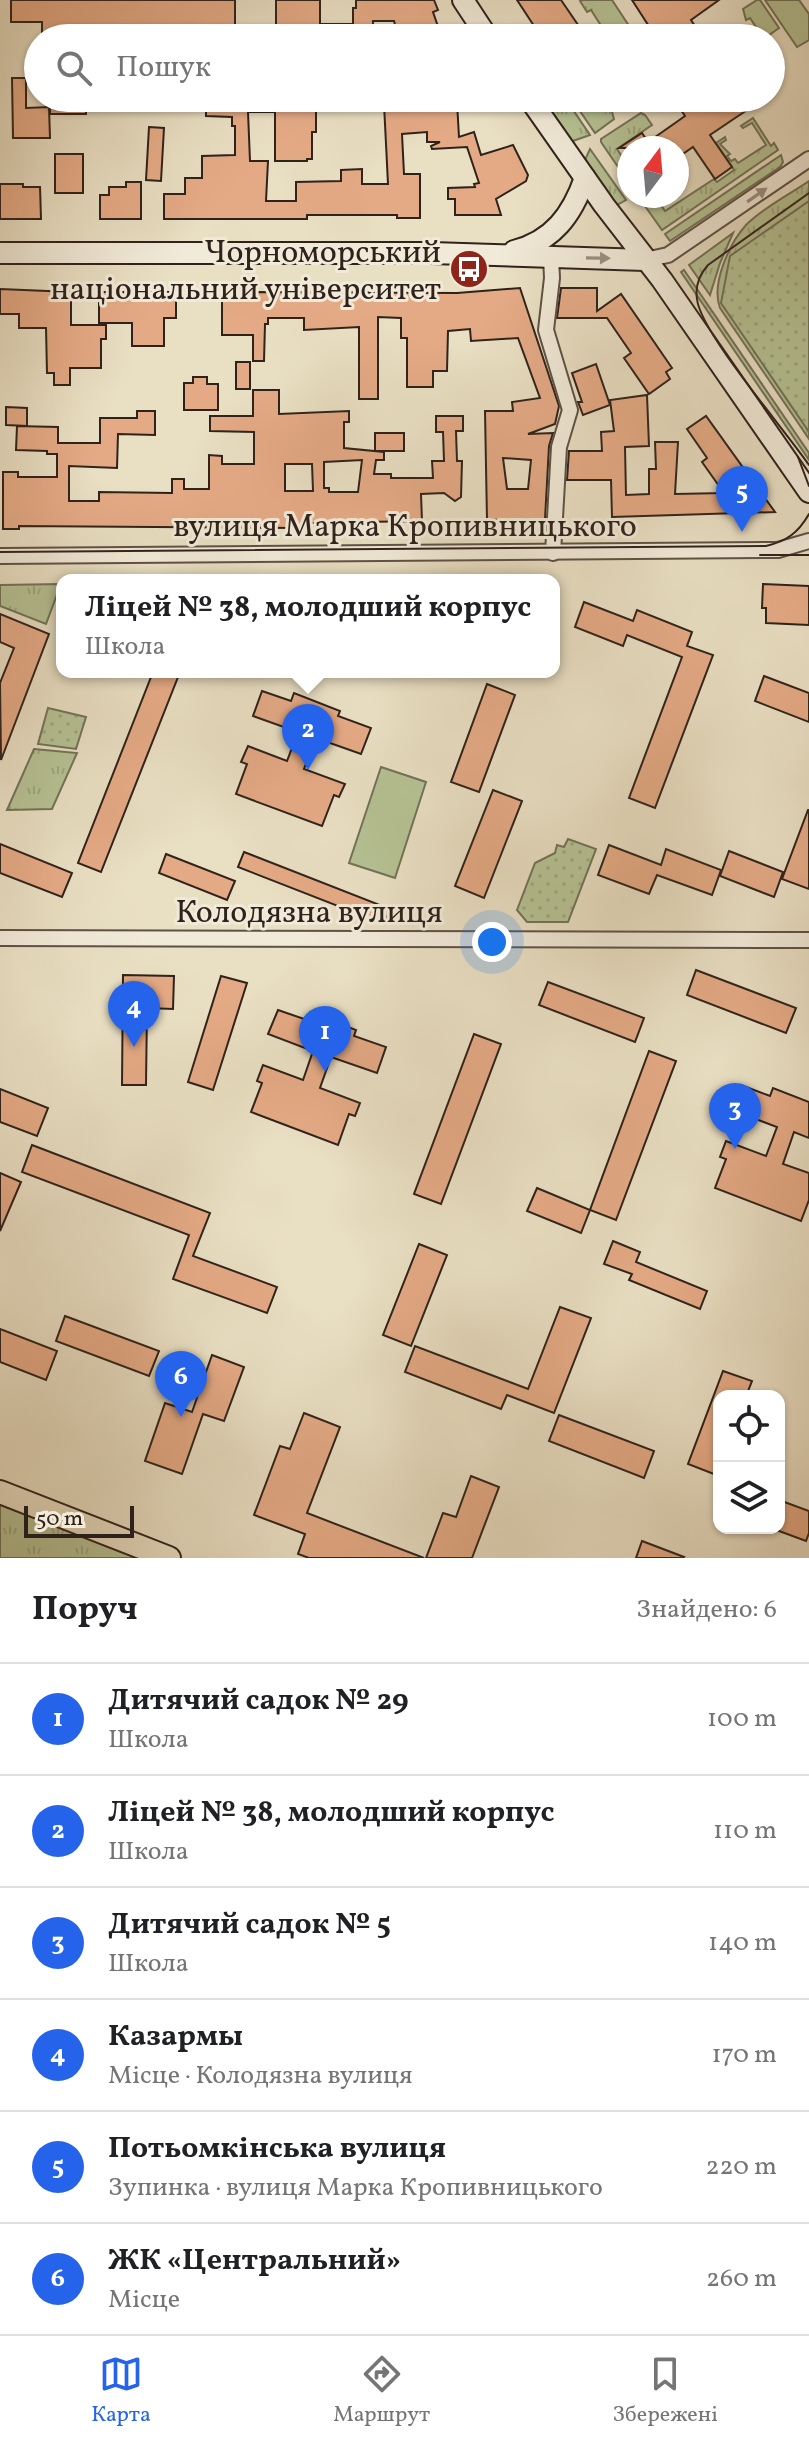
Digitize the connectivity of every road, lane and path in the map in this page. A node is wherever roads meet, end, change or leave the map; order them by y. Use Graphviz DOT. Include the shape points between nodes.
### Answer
graph roads {
  1 [pos="463,0"];
  2 [pos="479,24"];
  3 [pos="539,112"];
  4 [pos="809,159"];
  5 [pos="585,178"];
  6 [pos="0,253"];
  7 [pos="503,254"];
  8 [pos="551,257"];
  9 [pos="645,260"];
  10 [pos="809,492"];
  11 [pos="809,541"];
  12 [pos="553,553"];
  13 [pos="0,556"];
  14 [pos="0,938"];
  15 [pos="809,940"];
  16 [pos="0,1492"];
  17 [pos="169,1558"];
  1 -- 2 [label="street"];
  3 -- 5 [label="street"];
  9 -- 4 [label="street, one-way" via="668,255"];
  5 -- 7 [label="street" via="575,205 556,230"];
  5 -- 9 [label="street"];
  6 -- 7 [label="street"];
  7 -- 8 [label="street"];
  8 -- 9 [label="street, one-way"];
  8 -- 12 [label="street" via="546,330 570,410 559,447"];
  9 -- 10 [label="street"];
  11 -- 12 [label="street, вулиця Марка Кропивницького" via="778,550"];
  12 -- 13 [label="street, вулиця Марка Кропивницького"];
  14 -- 15 [label="street, Колодязна вулиця"];
  16 -- 17 [label="main road"];
}
